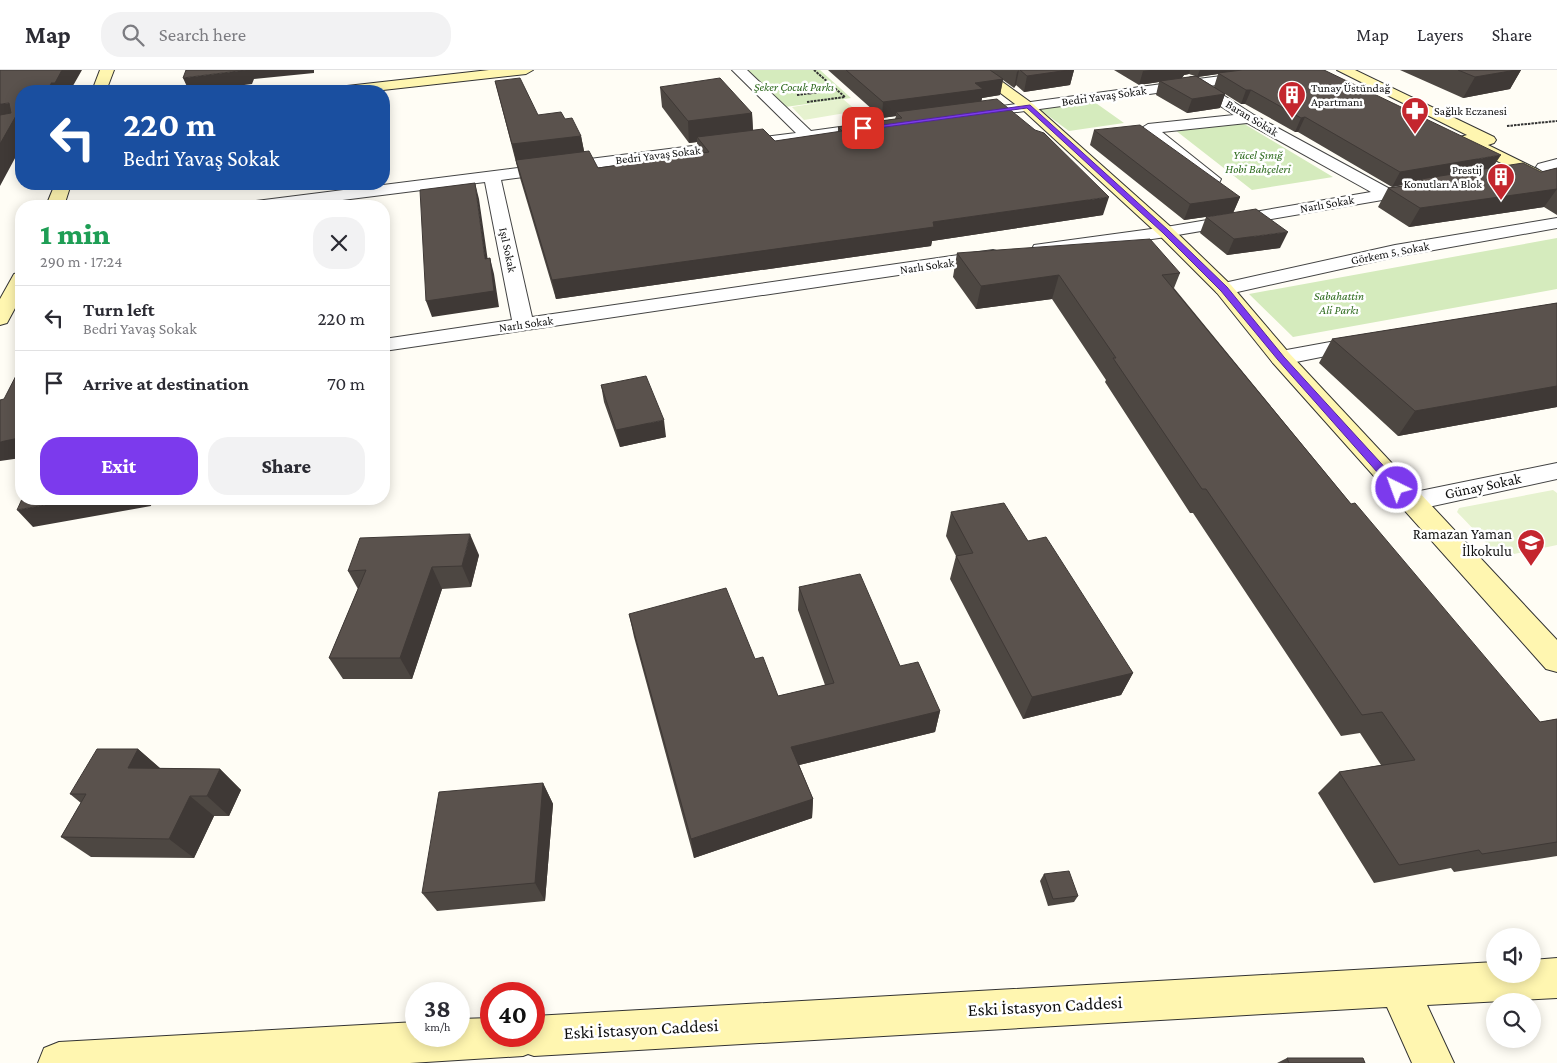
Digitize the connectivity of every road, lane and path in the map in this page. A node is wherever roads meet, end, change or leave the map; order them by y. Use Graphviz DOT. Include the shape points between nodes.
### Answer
graph roads {
  1 [pos="107,70"];
  2 [pos="526,70"];
  3 [pos="739,70"];
  4 [pos="814,70"];
  5 [pos="977,70"];
  6 [pos="1171,70"];
  7 [pos="1298,70"];
  8 [pos="1337,72"];
  9 [pos="1196,84"];
  10 [pos="101,85"];
  11 [pos="390,85"];
  12 [pos="805,88"];
  13 [pos="836,90"];
  14 [pos="811,94"];
  15 [pos="794,96"];
  16 [pos="801,103"];
  17 [pos="1028,106"];
  18 [pos="961,115"];
  19 [pos="1249,118"];
  20 [pos="1557,121"];
  21 [pos="894,124"];
  22 [pos="1467,129"];
  23 [pos="808,136"];
  24 [pos="1547,169"];
  25 [pos="492,176"];
  26 [pos="1498,176"];
  27 [pos="1443,185"];
  28 [pos="1557,185"];
  29 [pos="1222,187"];
  30 [pos="388,190"];
  31 [pos="390,190"];
  32 [pos="381,191"];
  33 [pos="1387,194"];
  34 [pos="306,200"];
  35 [pos="365,200"];
  36 [pos="1557,223"];
  37 [pos="1166,232"];
  38 [pos="1224,289"];
  39 [pos="15,290"];
  40 [pos="0,319"];
  41 [pos="523,324"];
  42 [pos="1386,338"];
  43 [pos="390,344"];
  44 [pos="1281,358"];
  45 [pos="1557,471"];
  46 [pos="1410,502"];
  47 [pos="1555,655"];
  48 [pos="1557,978"];
  49 [pos="1398,986"];
  50 [pos="545,1035"];
  51 [pos="480,1039"];
  52 [pos="60,1063"];
  53 [pos="1433,1063"];
  1 -- 10 [label="street"];
  2 -- 11 [label="street"];
  3 -- 23 [label="street"];
  4 -- 13 [label="path"];
  5 -- 17 [label="street"];
  6 -- 9 [label="street, Baran Sokak"];
  7 -- 9 [label="street, Bedri Yavaş Sokak"];
  8 -- 22 [label="street"];
  8 -- 24 [label="street"];
  9 -- 17 [label="street, Bedri Yavaş Sokak"];
  9 -- 19 [label="street, Baran Sokak"];
  12 -- 14 [label="path"];
  13 -- 14 [label="path"];
  13 -- 16 [label="path" via="844,98"];
  14 -- 15 [label="path"];
  17 -- 18 [label="street, Bedri Yavaş Sokak"];
  17 -- 37 [label="street"];
  19 -- 29 [label="street" via="1148,129"];
  19 -- 33 [label="street, Baran Sokak"];
  20 -- 22 [label="path"];
  21 -- 23 [label="street, Bedri Yavaş Sokak"];
  22 -- 24 [label="street"];
  23 -- 25 [label="street, Bedri Yavaş Sokak"];
  24 -- 26 [label="street"];
  24 -- 28 [label="street"];
  25 -- 31 [label="street, Bedri Yavaş Sokak"];
  25 -- 41 [label="street, Işıl Sokak"];
  27 -- 33 [label="street, Narlı Sokak"];
  30 -- 32 [label="street, Bedri Yavaş Sokak"];
  32 -- 34 [label="street, Bedri Yavaş Sokak"];
  32 -- 35 [label="street"];
  33 -- 37 [label="street, Narlı Sokak" via="1252,210"];
  36 -- 38 [label="street, Görkem 5. Sokak" via="1396,251"];
  37 -- 38 [label="street"];
  37 -- 41 [label="street, Narlı Sokak"];
  38 -- 44 [label="street"];
  39 -- 40 [label="street"];
  41 -- 43 [label="street, Narlı Sokak"];
  42 -- 44 [label="street"];
  44 -- 46 [label="street"];
  45 -- 46 [label="street, Günay Sokak"];
  46 -- 47 [label="street"];
  48 -- 49 [label="street, Eski İstasyon Caddesi"];
  49 -- 50 [label="street, Eski İstasyon Caddesi"];
  49 -- 53 [label="street"];
  51 -- 52 [label="street"];
}
